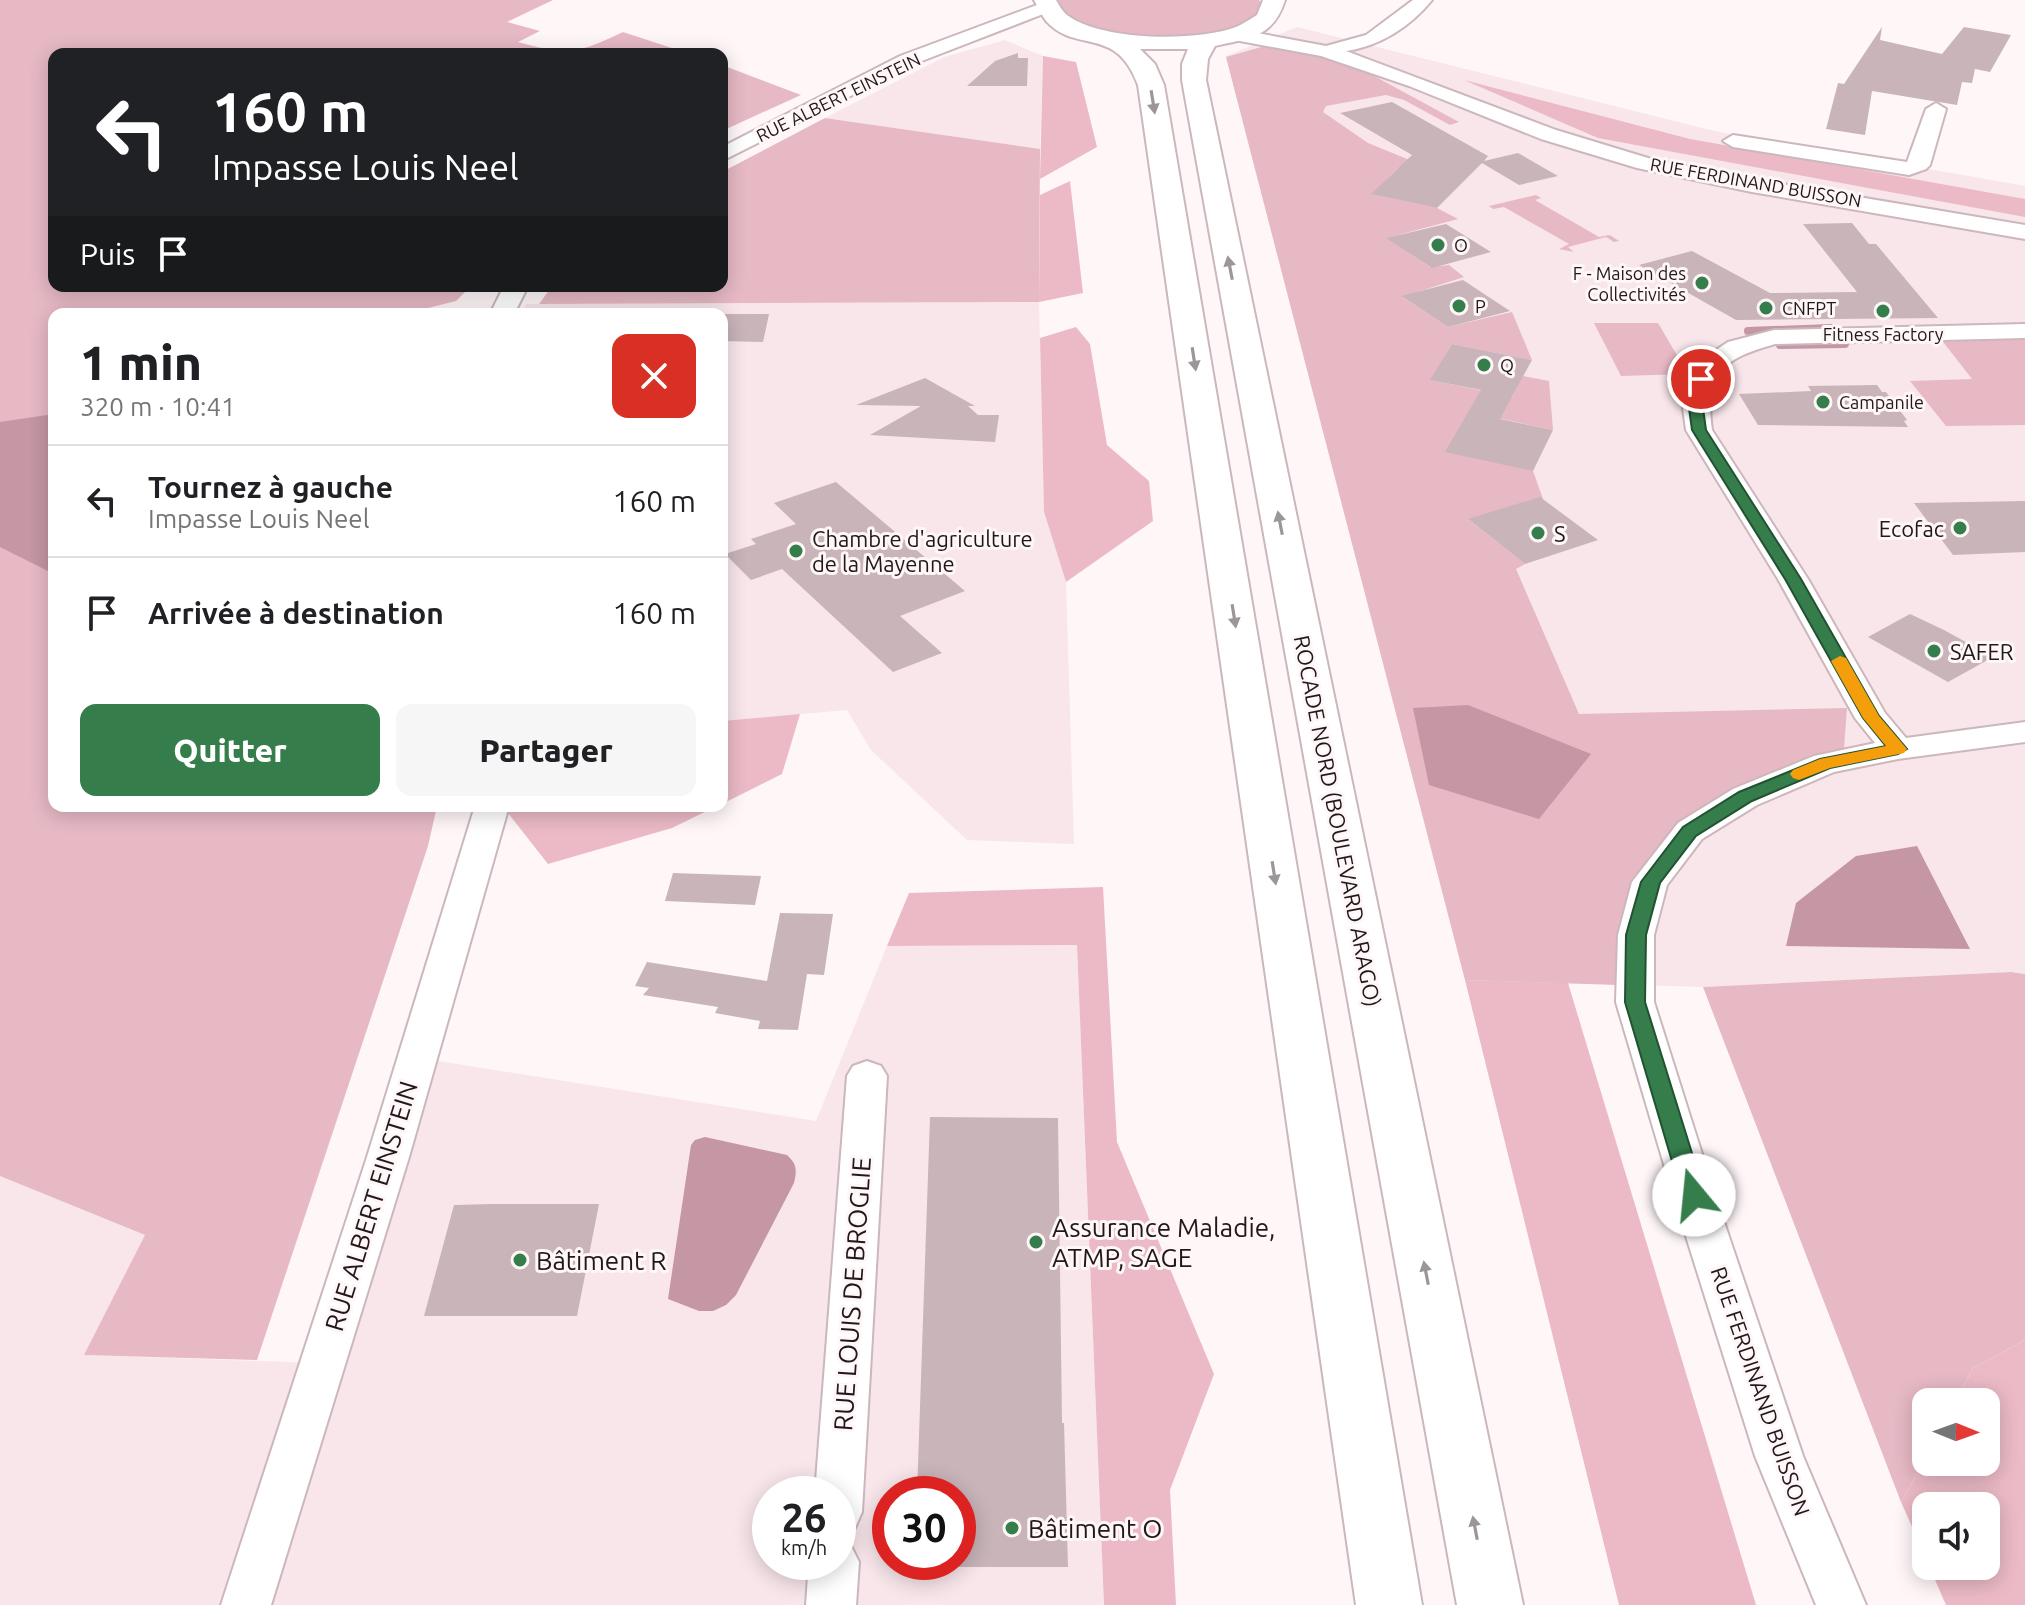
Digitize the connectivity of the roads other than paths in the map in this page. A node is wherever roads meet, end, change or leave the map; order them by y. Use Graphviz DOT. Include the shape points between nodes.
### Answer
graph roads {
  1 [pos="1423,0"];
  2 [pos="1044,2"];
  3 [pos="1273,9"];
  4 [pos="1095,34"];
  5 [pos="1221,38"];
  6 [pos="955,41"];
  7 [pos="1334,47"];
  8 [pos="1936,109"];
  9 [pos="1493,112"];
  10 [pos="1733,141"];
  11 [pos="728,152"];
  12 [pos="2025,232"];
  13 [pos="2025,331"];
  14 [pos="2025,732"];
  15 [pos="1898,749"];
  16 [pos="490,812"];
  17 [pos="867,1076"];
  18 [pos="840,1476"];
  19 [pos="833,1580"];
  20 [pos="246,1605"];
  21 [pos="831,1605"];
  22 [pos="1389,1605"];
  23 [pos="1490,1605"];
  24 [pos="1841,1605"];
  1 -- 7 [label="street" via="1369,43"];
  2 -- 4 [label="main road" via="1051,15"];
  2 -- 6 [label="street, RUE ALBERT EINSTEIN"];
  3 -- 5 [label="main road"];
  3 -- 7 [label="street, RUE FERDINAND BUISSON" via="1295,34"];
  4 -- 5 [label="main road" via="1176,43"];
  4 -- 6 [label="street, RUE ALBERT EINSTEIN" via="1047,27"];
  4 -- 22 [label="main road, one-way" via="1143,64 1151,85"];
  5 -- 9 [label="street, RUE FERDINAND BUISSON" via="1274,38 1300,45"];
  23 -- 5 [label="main road, ROCADE NORD (BOULEVARD ARAGO), one-way" via="1194,80 1193,63"];
  6 -- 11 [label="street, RUE ALBERT EINSTEIN" via="907,60"];
  7 -- 9 [label="street, RUE FERDINAND BUISSON"];
  8 -- 10 [label="street" via="1919,165 1909,169"];
  9 -- 12 [label="street, RUE FERDINAND BUISSON" via="1591,149 1664,166"];
  13 -- 15 [label="street" via="1793,335 1737,347 1701,379 1695,401 1699,430 1793,579 1871,718"];
  14 -- 15 [label="street, RUE FERDINAND BUISSON"];
  15 -- 24 [label="street, RUE FERDINAND BUISSON" via="1826,763 1745,797 1690,831 1650,882 1636,935 1635,1002 1689,1180 1779,1456"];
  16 -- 20 [label="street, RUE ALBERT EINSTEIN"];
  17 -- 18 [label="street, RUE LOUIS DE BROGLIE"];
  19 -- 21 [label="street"];
}
